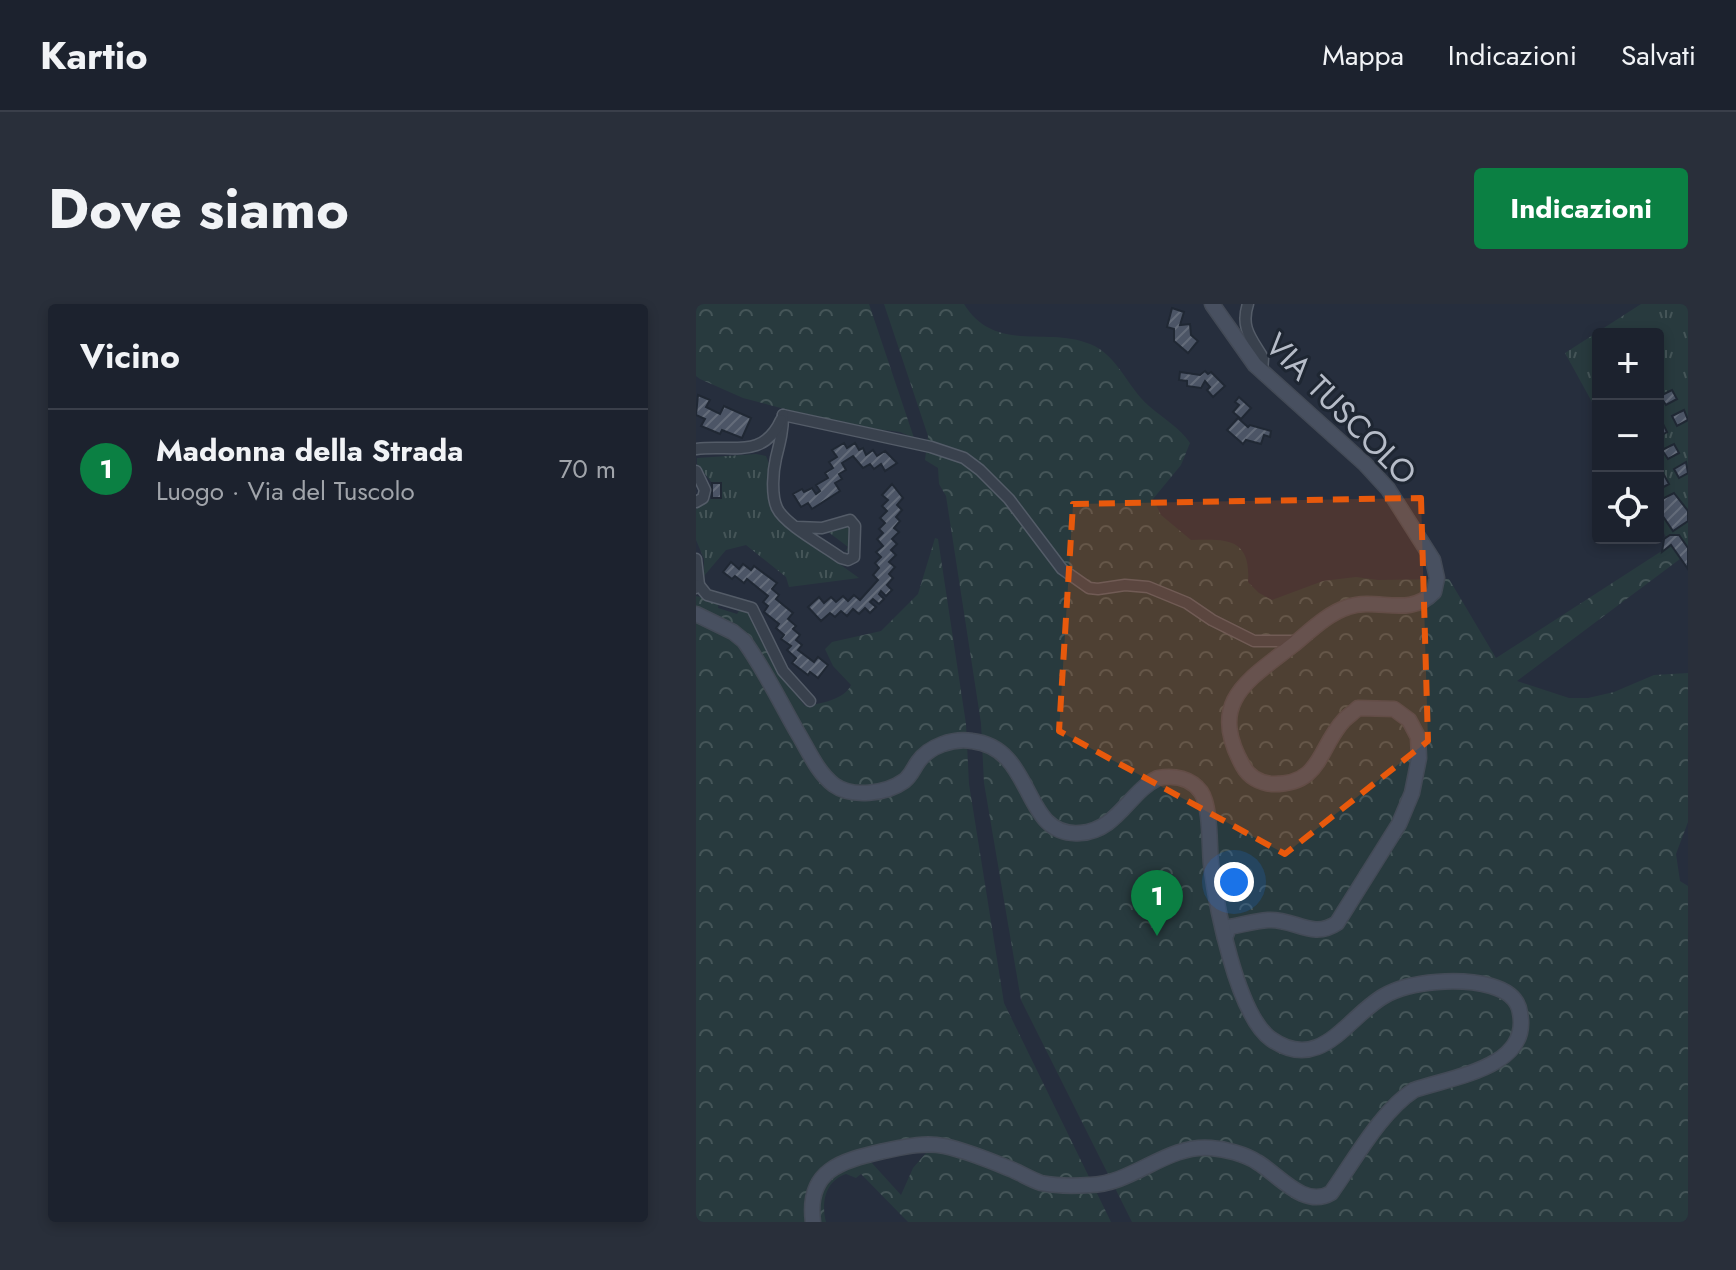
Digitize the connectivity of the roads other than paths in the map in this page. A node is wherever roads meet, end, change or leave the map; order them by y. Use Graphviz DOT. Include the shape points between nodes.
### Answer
graph roads {
  1 [pos="1212,304"];
  2 [pos="1248,304"];
  3 [pos="1262,372"];
  4 [pos="783,415"];
  5 [pos="696,449"];
  6 [pos="696,471"];
  7 [pos="696,502"];
  8 [pos="797,527"];
  9 [pos="696,559"];
  10 [pos="697,584"];
  11 [pos="696,614"];
  12 [pos="1298,641"];
  13 [pos="810,701"];
  14 [pos="1220,916"];
  15 [pos="1257,922"];
  16 [pos="1225,938"];
  17 [pos="1232,959"];
  18 [pos="813,1222"];
  1 -- 3 [label="street, VIA TUSCOLO"];
  2 -- 3 [label="street" via="1245,326 1263,356"];
  3 -- 12 [label="street, VIA TUSCOLO" via="1383,483 1422,540 1437,574 1434,592 1419,603 1352,605"];
  4 -- 5 [label="street" via="772,437 758,445"];
  4 -- 8 [label="street" via="775,499 778,511"];
  4 -- 12 [label="street" via="964,458 1009,499 1059,567 1089,588 1148,587 1254,641"];
  6 -- 7 [label="street" via="705,490"];
  8 -- 8 [label="street" via="841,558 854,557 855,526 850,520 822,528"];
  9 -- 10 [label="street"];
  10 -- 13 [label="street" via="707,595 752,608 783,671"];
  11 -- 14 [label="street" via="744,641 817,766 839,788 890,788 912,773 925,753 973,740 1008,756 1048,823 1080,833 1111,821 1158,778 1193,783 1205,804"];
  12 -- 15 [label="street, VIA TUSCOLO" via="1245,683 1229,711 1228,731 1251,776 1266,783 1299,780 1318,764 1343,721 1358,708 1394,709 1409,720 1418,737 1419,758 1399,824 1337,923 1311,931 1283,921"];
  14 -- 15 [label="street"];
  14 -- 16 [label="street"];
  15 -- 16 [label="street" via="1229,927"];
  15 -- 17 [label="street" via="1236,931"];
  16 -- 17 [label="street"];
  17 -- 18 [label="street" via="1254,1020 1272,1040 1297,1049 1336,1038 1384,996 1449,982 1480,984 1510,994 1520,1009 1519,1036 1500,1061 1405,1095 1325,1196 1316,1198 1285,1185 1258,1162 1213,1148 1196,1148 1103,1184 1083,1185 1041,1183 968,1152 927,1144 852,1158 828,1171 813,1194"];
}
